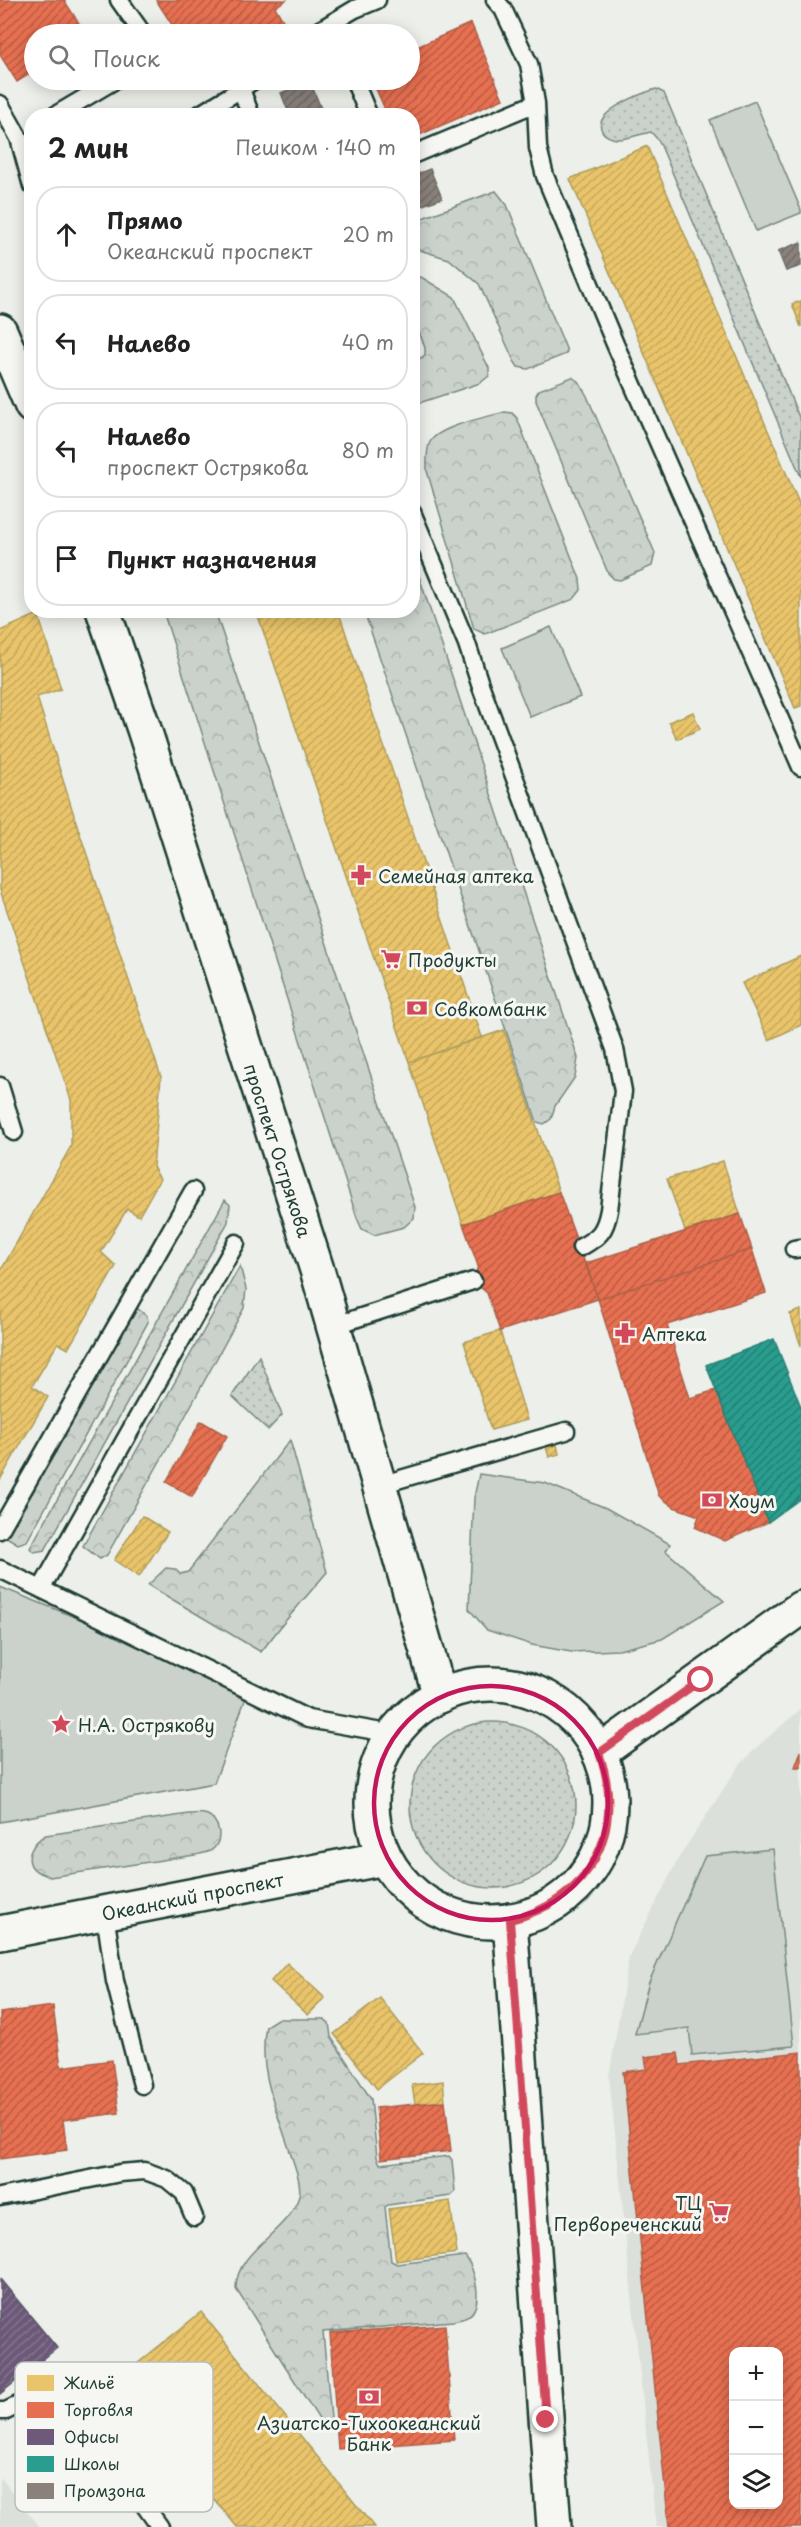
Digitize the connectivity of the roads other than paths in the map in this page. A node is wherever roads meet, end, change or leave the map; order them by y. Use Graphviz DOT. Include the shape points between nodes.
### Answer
graph roads {
  1 [pos="119,0"];
  2 [pos="377,0"];
  3 [pos="495,0"];
  4 [pos="136,24"];
  5 [pos="330,24"];
  6 [pos="99,90"];
  7 [pos="238,90"];
  8 [pos="249,90"];
  9 [pos="358,90"];
  10 [pos="536,103"];
  11 [pos="0,104"];
  12 [pos="68,108"];
  13 [pos="210,108"];
  14 [pos="250,108"];
  15 [pos="366,108"];
  16 [pos="24,133"];
  17 [pos="420,152"];
  18 [pos="0,331"];
  19 [pos="24,387"];
  20 [pos="420,531"];
  21 [pos="106,618"];
  22 [pos="801,766"];
  23 [pos="0,1086"];
  24 [pos="14,1132"];
  25 [pos="193,1191"];
  26 [pos="236,1243"];
  27 [pos="581,1247"];
  28 [pos="473,1281"];
  29 [pos="333,1326"];
  30 [pos="566,1431"];
  31 [pos="380,1485"];
  32 [pos="0,1530"];
  33 [pos="0,1569"];
  34 [pos="41,1589"];
  35 [pos="801,1608"];
  36 [pos="440,1695"];
  37 [pos="393,1734"];
  38 [pos="599,1753"];
  39 [pos="385,1858"];
  40 [pos="105,1914"];
  41 [pos="510,1920"];
  42 [pos="0,1933"];
  43 [pos="142,2085"];
  44 [pos="0,2197"];
  45 [pos="194,2217"];
  46 [pos="15,2407"];
  47 [pos="0,2412"];
  48 [pos="149,2512"];
  49 [pos="160,2527"];
  50 [pos="554,2527"];
  1 -- 4 [label="lane"];
  2 -- 5 [label="lane"];
  3 -- 10 [label="lane" via="529,64"];
  6 -- 12 [label="lane"];
  7 -- 13 [label="lane"];
  8 -- 14 [label="lane"];
  9 -- 15 [label="lane"];
  10 -- 17 [label="lane"];
  10 -- 22 [label="lane" via="544,176"];
  11 -- 16 [label="lane"];
  18 -- 19 [label="main road"];
  20 -- 27 [label="lane" via="467,644 615,1049 623,1091 609,1210 606,1227 596,1239"];
  21 -- 29 [label="main road, проспект Острякова"];
  23 -- 24 [label="lane"];
  25 -- 32 [label="lane"];
  26 -- 34 [label="lane"];
  28 -- 29 [label="lane"];
  29 -- 31 [label="main road, проспект Острякова"];
  30 -- 31 [label="lane"];
  31 -- 36 [label="main road, проспект Острякова"];
  33 -- 34 [label="lane"];
  34 -- 37 [label="lane" via="308,1719"];
  35 -- 38 [label="main road"];
  36 -- 37 [label="main road" via="414,1712"];
  36 -- 38 [label="main road" via="473,1685 524,1689 569,1713"];
  37 -- 39 [label="main road" via="378,1763 372,1795 374,1828"];
  38 -- 41 [label="main road" via="608,1781 610,1810 599,1852 584,1876 563,1897"];
  39 -- 40 [label="main road, Океанский проспект"];
  39 -- 41 [label="main road" via="402,1882 437,1909 465,1919"];
  40 -- 42 [label="main road, Океанский проспект"];
  40 -- 43 [label="lane" via="115,1981"];
  41 -- 50 [label="main road"];
  44 -- 45 [label="lane" via="145,2170 167,2179 184,2193"];
  46 -- 47 [label="lane"];
  48 -- 49 [label="lane"];
}
